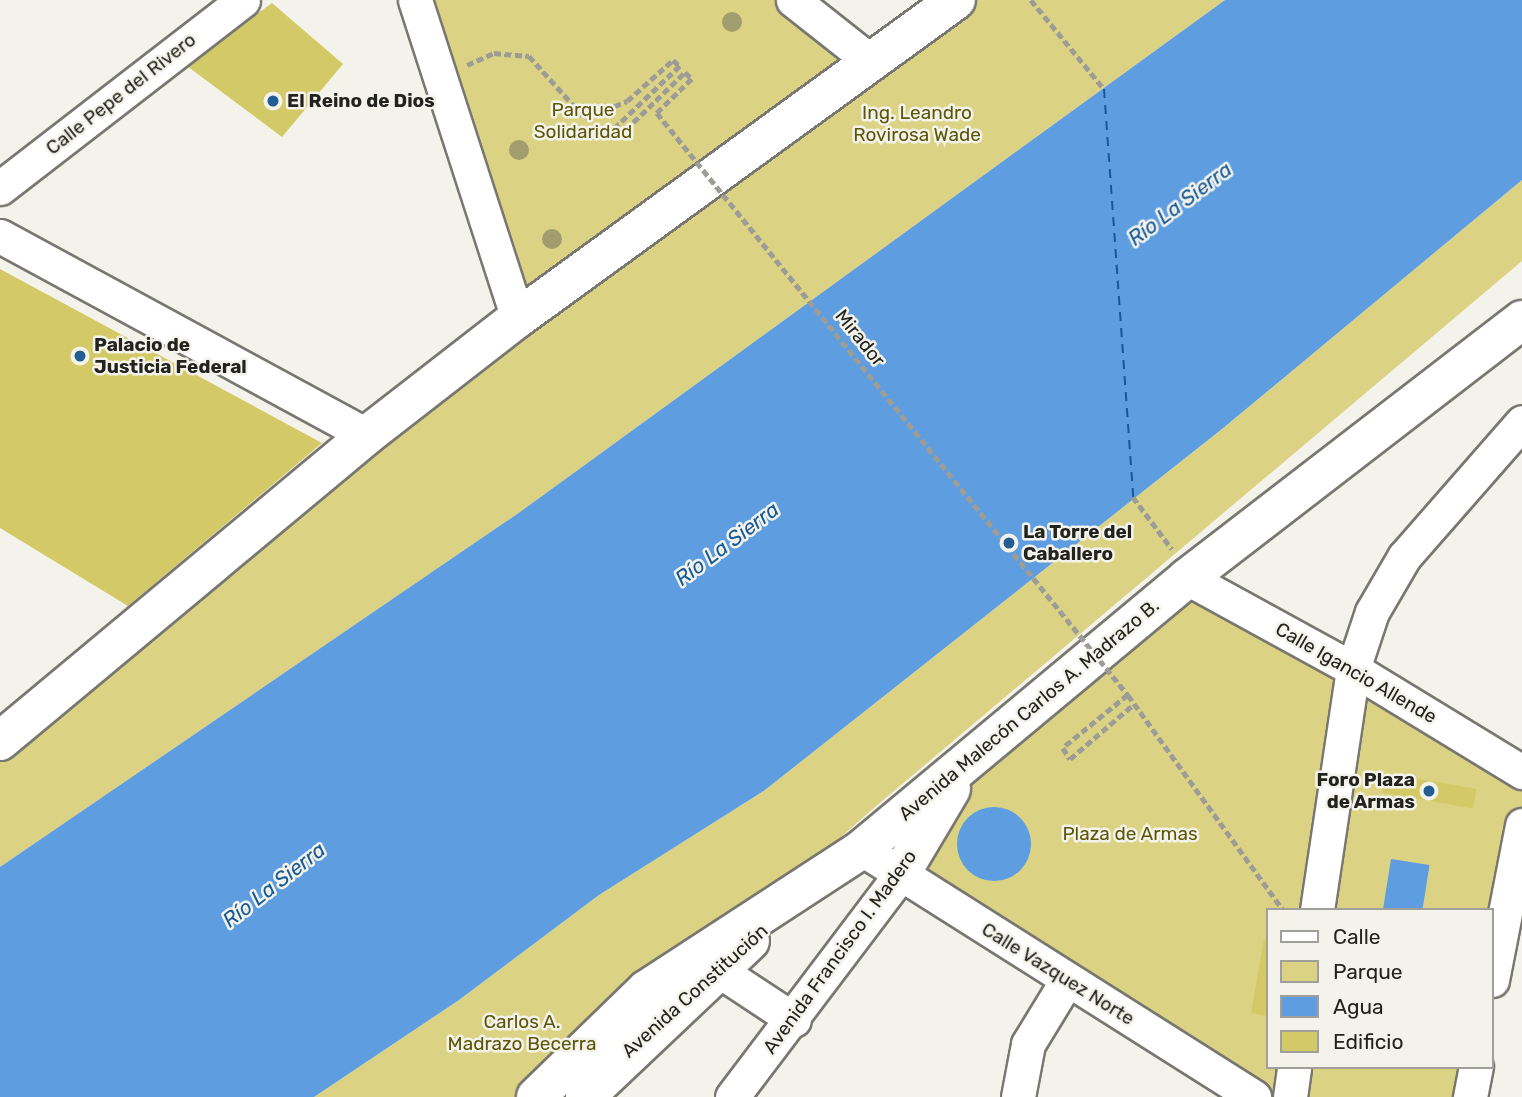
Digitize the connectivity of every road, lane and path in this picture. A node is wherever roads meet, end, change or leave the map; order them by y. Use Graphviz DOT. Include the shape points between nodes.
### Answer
graph roads {
  1 [pos="243,0"];
  2 [pos="415,0"];
  3 [pos="793,0"];
  4 [pos="956,0"];
  5 [pos="1031,0"];
  6 [pos="869,60"];
  7 [pos="440,76"];
  8 [pos="1104,89"];
  9 [pos="0,188"];
  10 [pos="0,236"];
  11 [pos="519,318"];
  12 [pos="1522,320"];
  13 [pos="1522,422"];
  14 [pos="367,435"];
  15 [pos="1133,497"];
  16 [pos="1181,565"];
  17 [pos="1353,669"];
  18 [pos="1128,695"];
  19 [pos="1134,704"];
  20 [pos="0,741"];
  21 [pos="964,767"];
  22 [pos="1522,772"];
  23 [pos="1522,825"];
  24 [pos="862,849"];
  25 [pos="900,875"];
  26 [pos="1282,908"];
  27 [pos="1317,908"];
  28 [pos="706,963"];
  29 [pos="1494,971"];
  30 [pos="1067,980"];
  31 [pos="794,1020"];
  32 [pos="1294,1069"];
  33 [pos="1476,1069"];
  34 [pos="536,1097"];
  35 [pos="585,1097"];
  36 [pos="732,1097"];
  37 [pos="1018,1097"];
  38 [pos="1254,1097"];
  39 [pos="1290,1097"];
  40 [pos="1470,1097"];
  1 -- 9 [label="street, Calle Pepe del Rivero"];
  2 -- 7 [label="street"];
  3 -- 6 [label="street"];
  4 -- 6 [label="main road"];
  5 -- 8 [label="path"];
  6 -- 11 [label="main road"];
  7 -- 11 [label="street"];
  7 -- 18 [label="path, Mirador, bridge" via="494,53 529,56 585,118 628,101 673,60 680,66 612,131 618,137 685,72 692,79 657,113"];
  10 -- 14 [label="street"];
  11 -- 14 [label="main road"];
  12 -- 16 [label="main road, Avenida Malecón Carlos A. Madrazo B."];
  13 -- 17 [label="street" via="1392,575 1364,631"];
  14 -- 20 [label="main road"];
  15 -- 16 [label="path"];
  16 -- 17 [label="street, Calle Igancio Allende"];
  16 -- 21 [label="main road, Avenida Malecón Carlos A. Madrazo B."];
  17 -- 22 [label="street, Calle Igancio Allende"];
  17 -- 27 [label="street"];
  18 -- 19 [label="path"];
  18 -- 19 [label="path, bridge" via="1063,748 1070,759"];
  19 -- 26 [label="path"];
  21 -- 24 [label="main road, Avenida Malecón Carlos A. Madrazo B."];
  21 -- 25 [label="main road, Avenida Francisco I. Madero"];
  23 -- 29 [label="street"];
  24 -- 25 [label="street, Calle Vazquez Norte"];
  24 -- 28 [label="main road, Avenida Malecón Carlos A. Madrazo B."];
  25 -- 30 [label="street, Calle Vazquez Norte"];
  25 -- 31 [label="street, Avenida Francisco I. Madero"];
  28 -- 31 [label="street"];
  28 -- 34 [label="main road, Avenida Malecón Carlos A. Madrazo B." via="636,998"];
  28 -- 35 [label="main road, Avenida Constitución"];
  30 -- 37 [label="street" via="1031,1037"];
  30 -- 38 [label="street, Calle Vazquez Norte"];
  31 -- 36 [label="street, Avenida Francisco I. Madero"];
  32 -- 39 [label="street"];
  33 -- 40 [label="street"];
}
